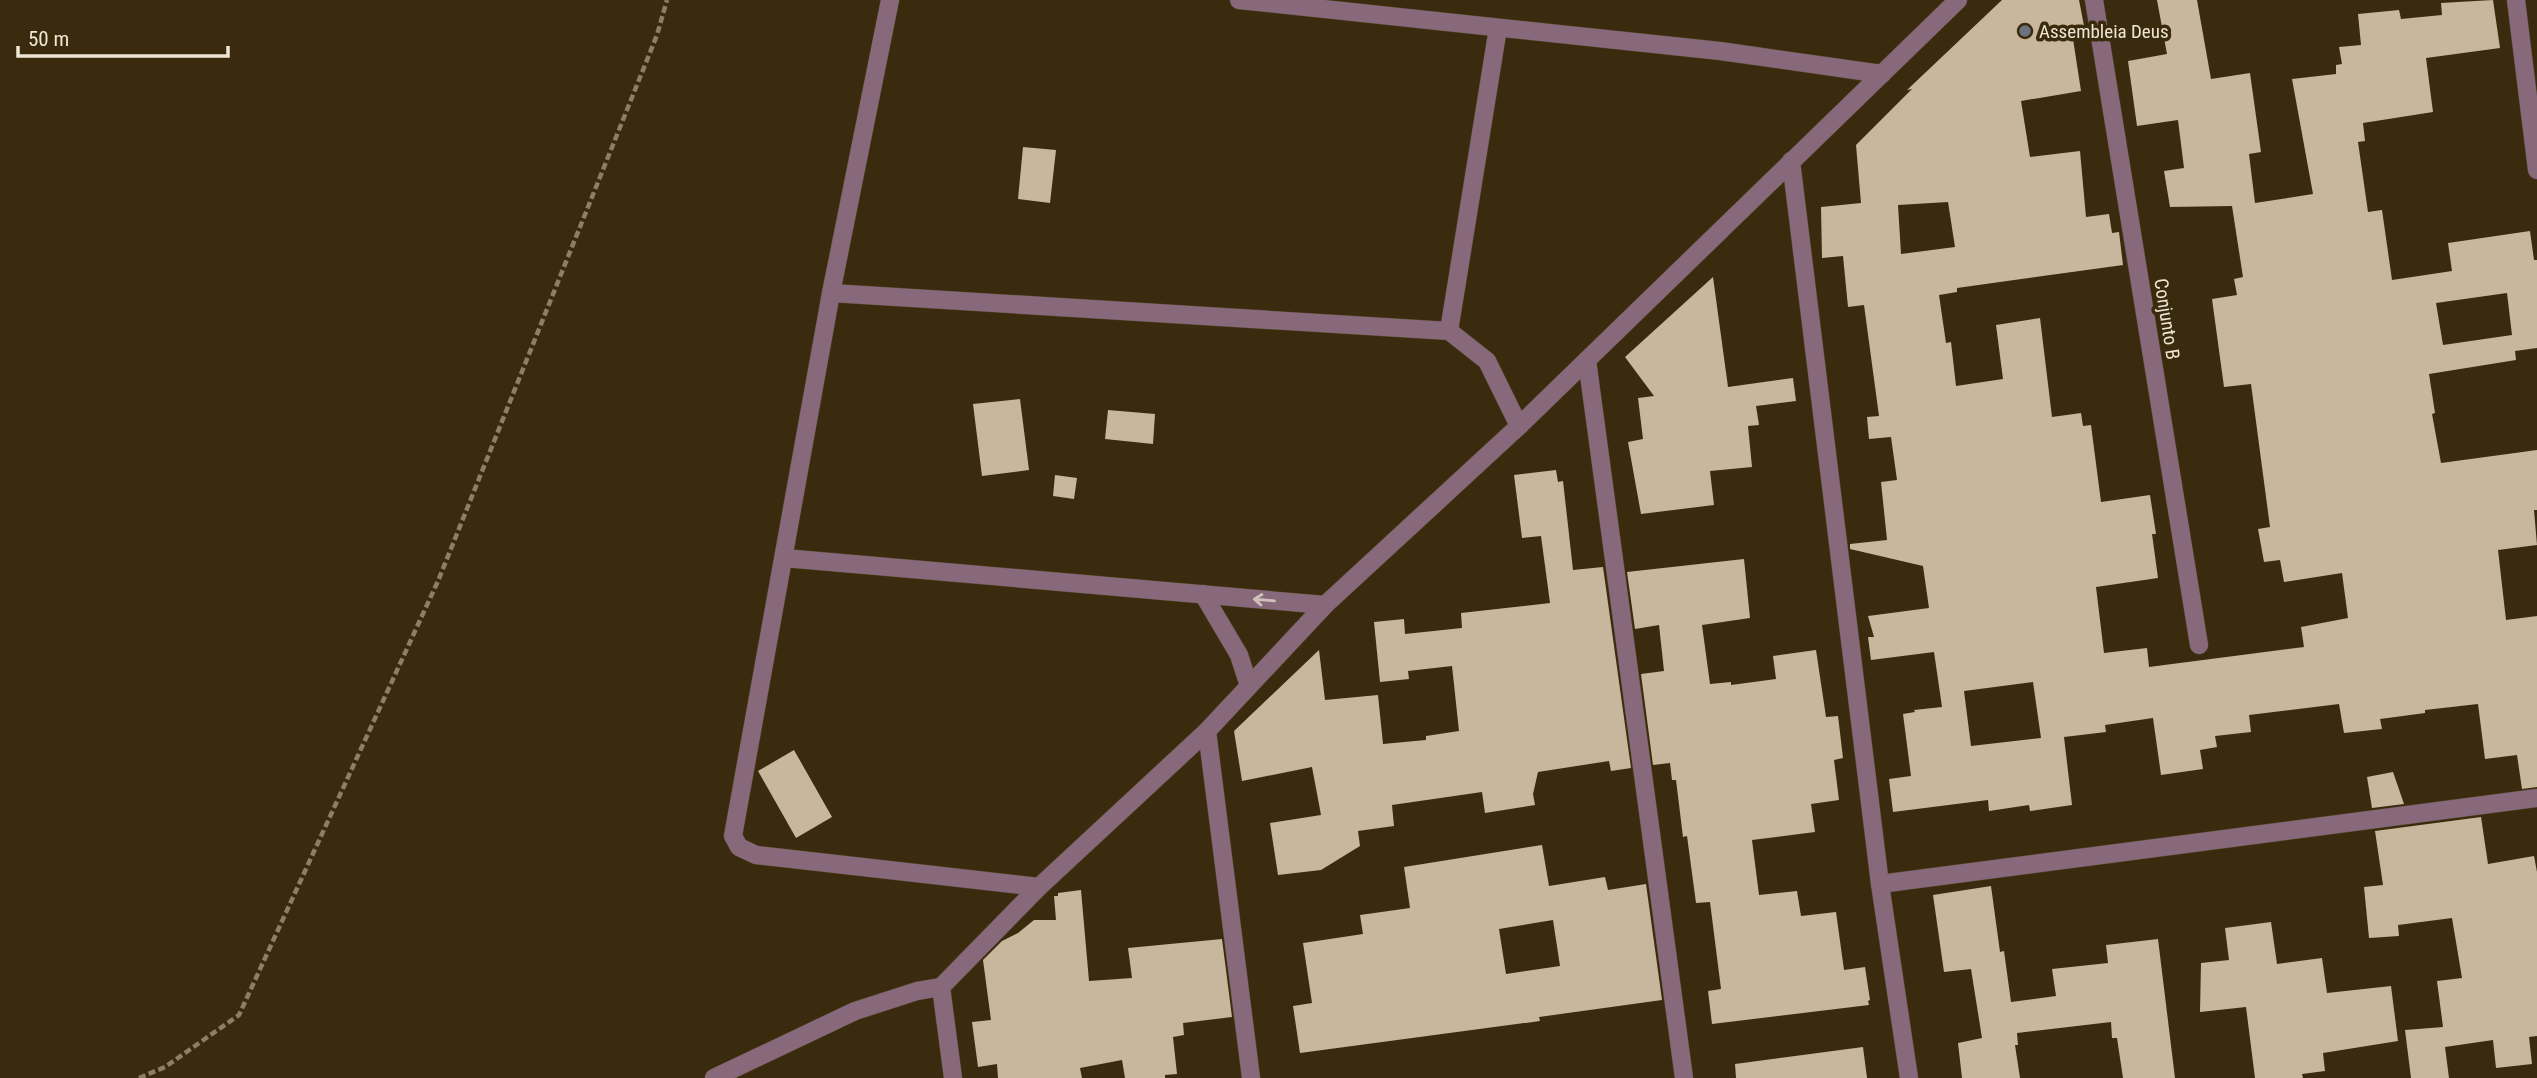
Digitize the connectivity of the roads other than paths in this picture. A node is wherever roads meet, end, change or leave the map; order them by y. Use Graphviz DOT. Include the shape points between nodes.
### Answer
graph roads {
  1 [pos="890,0"];
  2 [pos="1239,0"];
  3 [pos="1958,0"];
  4 [pos="2094,0"];
  5 [pos="2516,0"];
  6 [pos="1498,28"];
  7 [pos="1882,74"];
  8 [pos="1791,160"];
  9 [pos="2537,170"];
  10 [pos="831,293"];
  11 [pos="1448,331"];
  12 [pos="1587,360"];
  13 [pos="1519,426"];
  14 [pos="784,558"];
  15 [pos="1203,594"];
  16 [pos="1325,605"];
  17 [pos="2199,645"];
  18 [pos="1249,686"];
  19 [pos="1207,731"];
  20 [pos="2537,798"];
  21 [pos="1880,884"];
  22 [pos="1039,887"];
  23 [pos="941,988"];
  24 [pos="714,1078"];
  25 [pos="953,1078"];
  26 [pos="1251,1078"];
  27 [pos="1684,1078"];
  28 [pos="1909,1078"];
  1 -- 10 [label="street"];
  2 -- 6 [label="street"];
  3 -- 7 [label="street"];
  4 -- 17 [label="street, Conjunto B"];
  5 -- 9 [label="street"];
  6 -- 7 [label="street" via="1720,51"];
  6 -- 11 [label="street"];
  7 -- 8 [label="street"];
  8 -- 12 [label="street"];
  8 -- 21 [label="street"];
  10 -- 11 [label="street"];
  10 -- 14 [label="street"];
  11 -- 13 [label="street" via="1486,360"];
  12 -- 13 [label="street"];
  12 -- 27 [label="street"];
  13 -- 16 [label="street"];
  14 -- 15 [label="street"];
  14 -- 22 [label="street" via="733,836 740,847 756,855"];
  16 -- 15 [label="street, one-way"];
  15 -- 18 [label="street" via="1239,655"];
  16 -- 18 [label="street"];
  18 -- 19 [label="street"];
  19 -- 22 [label="street"];
  19 -- 26 [label="street"];
  20 -- 21 [label="street"];
  21 -- 28 [label="street"];
  22 -- 23 [label="street"];
  23 -- 24 [label="street" via="855,1011"];
  23 -- 25 [label="street"];
}
